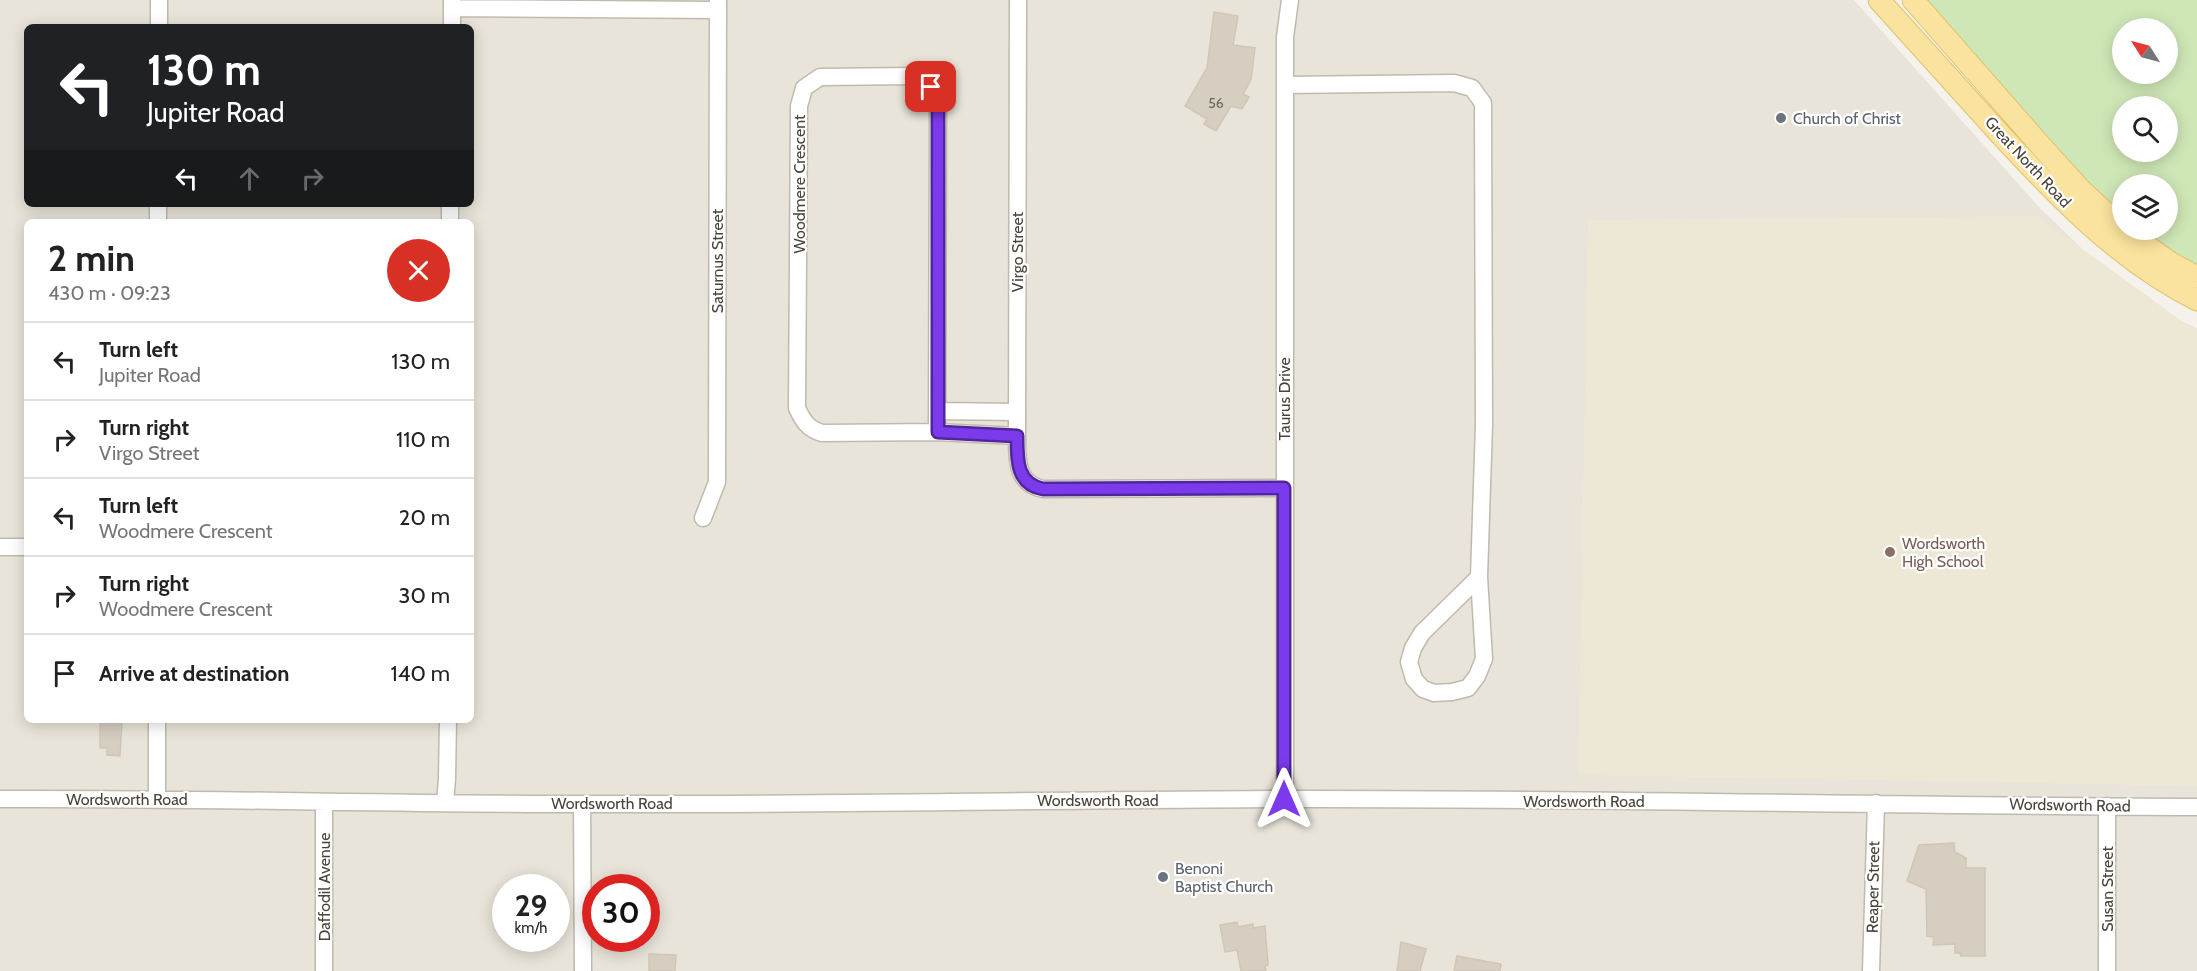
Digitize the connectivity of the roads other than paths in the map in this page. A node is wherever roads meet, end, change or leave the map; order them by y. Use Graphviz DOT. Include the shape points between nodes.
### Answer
graph roads {
  1 [pos="159,0"];
  2 [pos="1018,0"];
  3 [pos="1290,0"];
  4 [pos="1879,0"];
  5 [pos="1913,0"];
  6 [pos="452,4"];
  7 [pos="718,5"];
  8 [pos="159,24"];
  9 [pos="452,24"];
  10 [pos="1285,85"];
  11 [pos="2112,219"];
  12 [pos="2139,240"];
  13 [pos="2197,277"];
  14 [pos="2197,300"];
  15 [pos="938,411"];
  16 [pos="1017,412"];
  17 [pos="938,432"];
  18 [pos="1017,436"];
  19 [pos="1284,488"];
  20 [pos="703,518"];
  21 [pos="0,547"];
  22 [pos="24,547"];
  23 [pos="1479,577"];
  24 [pos="157,723"];
  25 [pos="448,723"];
  26 [pos="157,798"];
  27 [pos="0,799"];
  28 [pos="1284,799"];
  29 [pos="445,802"];
  30 [pos="324,803"];
  31 [pos="1876,803"];
  32 [pos="582,804"];
  33 [pos="2107,806"];
  34 [pos="2197,807"];
  35 [pos="324,971"];
  36 [pos="583,971"];
  37 [pos="1871,971"];
  38 [pos="2107,971"];
  1 -- 8 [label="street"];
  2 -- 16 [label="street, Virgo Street"];
  3 -- 10 [label="street, Taurus Drive"];
  4 -- 14 [label="main road, Great North Road" via="2039,177 2090,226 2146,271"];
  5 -- 11 [label="main road, Great North Road" via="2041,146"];
  6 -- 7 [label="street"];
  6 -- 9 [label="street"];
  7 -- 20 [label="street, Saturnus Street" via="717,482"];
  10 -- 19 [label="street, Taurus Drive"];
  10 -- 23 [label="street" via="1454,83 1472,88 1483,103 1484,425"];
  12 -- 13 [label="main road, Great North Road"];
  15 -- 16 [label="street"];
  15 -- 17 [label="street, Woodmere Crescent"];
  15 -- 17 [label="street, Woodmere Crescent" via="935,93 927,82 914,76 820,77 804,88 799,106 797,408 810,428 822,433"];
  16 -- 18 [label="street, Virgo Street"];
  17 -- 18 [label="street, Woodmere Crescent"];
  18 -- 19 [label="street, Virgo Street" via="1017,463 1021,474 1035,488"];
  19 -- 28 [label="street, Taurus Drive"];
  21 -- 22 [label="street"];
  23 -- 23 [label="street" via="1484,659 1477,676 1468,688 1452,692 1424,689 1414,679 1409,662 1413,648 1422,633"];
  24 -- 26 [label="street"];
  25 -- 29 [label="street"];
  26 -- 27 [label="street, Wordsworth Road"];
  26 -- 30 [label="street, Wordsworth Road"];
  28 -- 31 [label="street, Wordsworth Road"];
  28 -- 32 [label="street, Wordsworth Road"];
  29 -- 30 [label="street, Wordsworth Road"];
  29 -- 32 [label="street, Wordsworth Road"];
  30 -- 35 [label="street, Daffodil Avenue"];
  31 -- 33 [label="street, Wordsworth Road"];
  31 -- 37 [label="street, Reaper Street"];
  32 -- 36 [label="street"];
  33 -- 34 [label="street, Wordsworth Road"];
  33 -- 38 [label="street, Susan Street"];
}
